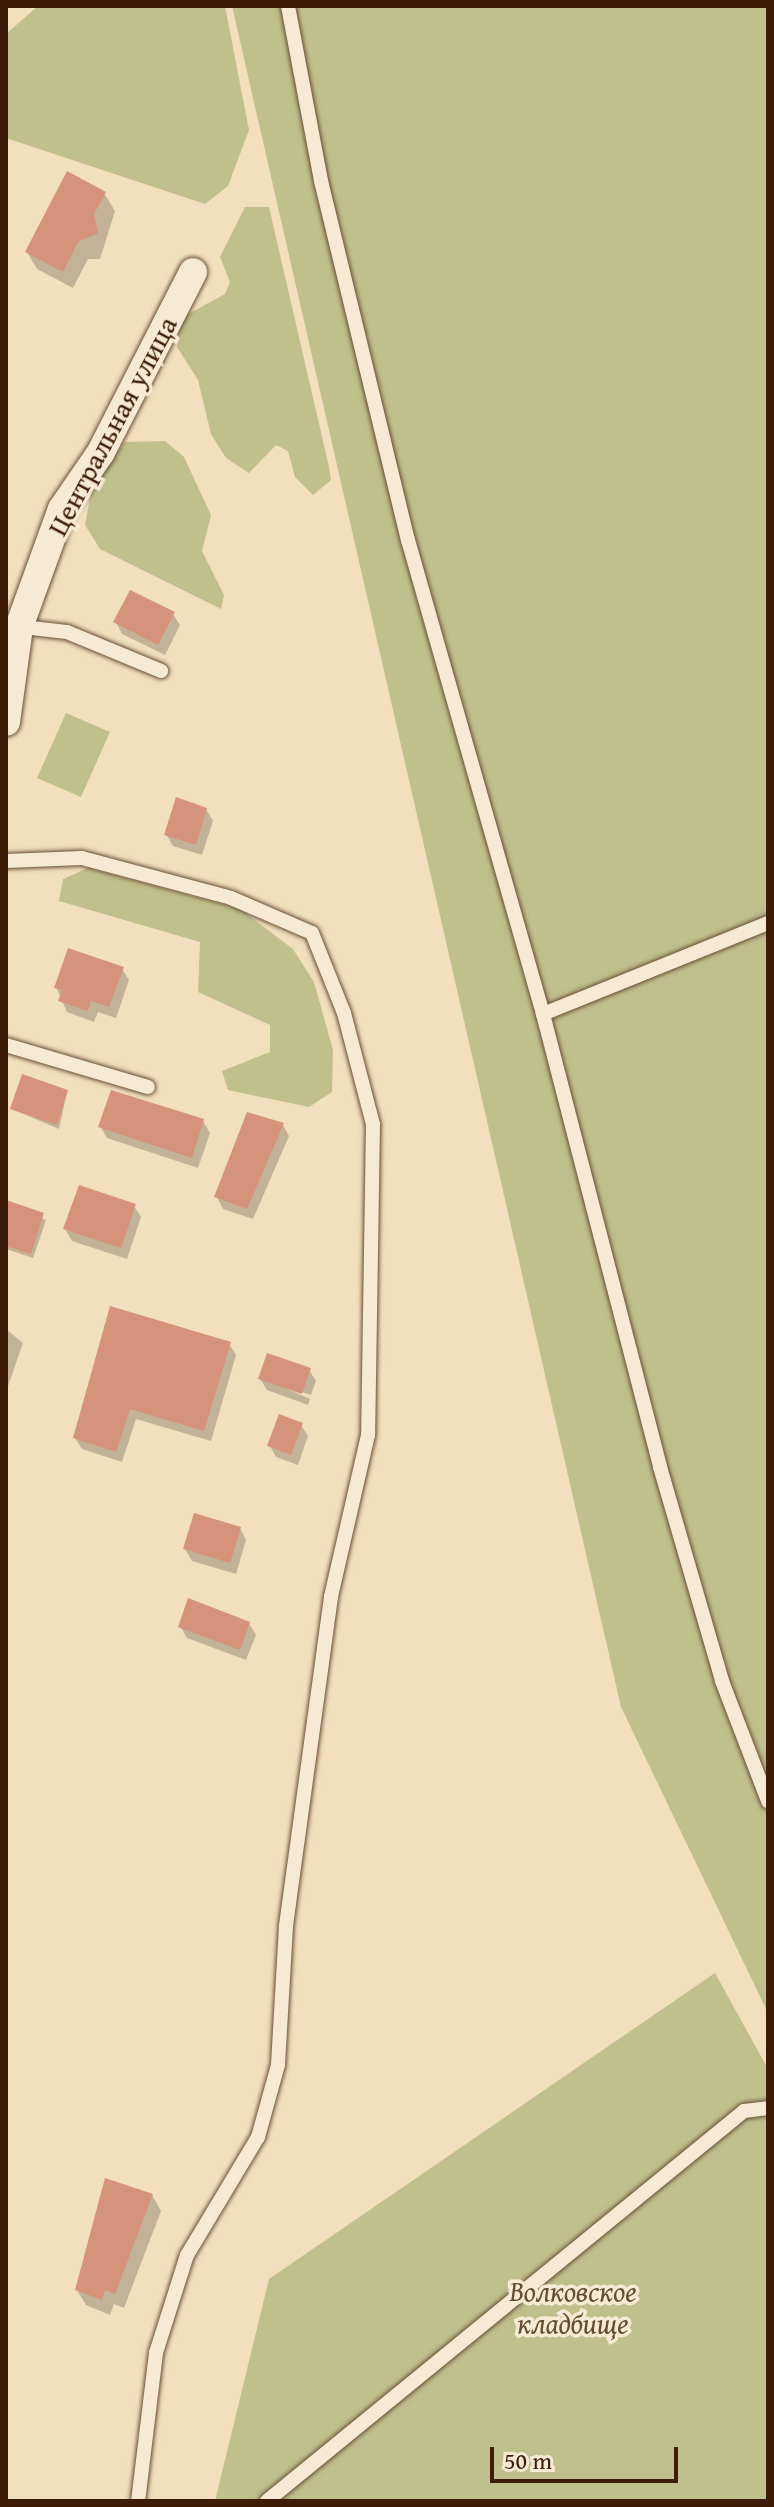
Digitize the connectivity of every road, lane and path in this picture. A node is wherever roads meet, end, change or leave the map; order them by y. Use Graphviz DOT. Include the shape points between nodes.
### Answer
graph roads {
  1 [pos="288,6"];
  2 [pos="193,272"];
  3 [pos="13,626"];
  4 [pos="161,671"];
  5 [pos="6,722"];
  6 [pos="6,861"];
  7 [pos="768,923"];
  8 [pos="543,1014"];
  9 [pos="6,1045"];
  10 [pos="148,1087"];
  11 [pos="768,1801"];
  12 [pos="768,2108"];
  13 [pos="138,2501"];
  14 [pos="267,2501"];
  1 -- 8 [label="lane" via="321,181 408,540"];
  2 -- 3 [label="street, Центральная улица" via="101,452 62,509"];
  3 -- 4 [label="lane" via="67,632"];
  3 -- 5 [label="street, Центральная улица"];
  6 -- 13 [label="lane" via="82,858 231,898 312,933 344,1013 373,1124 368,1435 331,1597 286,1926 278,2065 258,2137 187,2255 156,2353"];
  7 -- 8 [label="lane"];
  8 -- 11 [label="lane" via="665,1482 722,1681"];
  9 -- 10 [label="lane"];
  12 -- 14 [label="lane" via="744,2111"];
}
